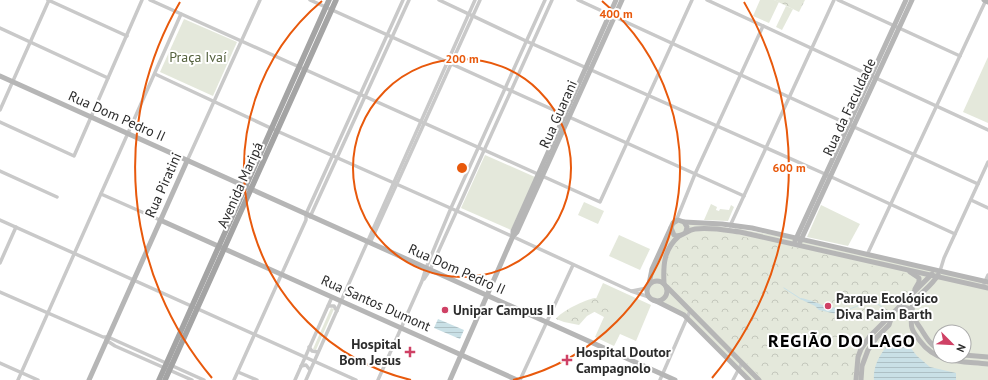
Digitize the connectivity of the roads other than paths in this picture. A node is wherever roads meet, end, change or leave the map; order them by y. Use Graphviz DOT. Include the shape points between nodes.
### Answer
graph roads {
  1 [pos="48,0"];
  2 [pos="142,0"];
  3 [pos="150,0"];
  4 [pos="260,0"];
  5 [pos="310,0"];
  6 [pos="329,0"];
  7 [pos="336,0"];
  8 [pos="403,0"];
  9 [pos="409,0"];
  10 [pos="439,0"];
  11 [pos="475,0"];
  12 [pos="480,0"];
  13 [pos="545,0"];
  14 [pos="552,0"];
  15 [pos="578,0"];
  16 [pos="616,0"];
  17 [pos="622,0"];
  18 [pos="692,0"];
  19 [pos="707,0"];
  20 [pos="719,0"];
  21 [pos="834,0"];
  22 [pos="838,0"];
  23 [pos="906,0"];
  24 [pos="912,0"];
  25 [pos="986,1"];
  26 [pos="717,5"];
  27 [pos="329,9"];
  28 [pos="181,14"];
  29 [pos="471,15"];
  30 [pos="612,16"];
  31 [pos="763,26"];
  32 [pos="897,27"];
  33 [pos="0,28"];
  34 [pos="387,34"];
  35 [pos="127,36"];
  36 [pos="392,36"];
  37 [pos="242,41"];
  38 [pos="526,41"];
  39 [pos="30,42"];
  40 [pos="532,43"];
  41 [pos="673,43"];
  42 [pos="812,49"];
  43 [pos="960,56"];
  44 [pos="450,62"];
  45 [pos="302,68"];
  46 [pos="588,68"];
  47 [pos="155,74"];
  48 [pos="741,75"];
  49 [pos="0,76"];
  50 [pos="873,77"];
  51 [pos="108,78"];
  52 [pos="13,82"];
  53 [pos="505,88"];
  54 [pos="511,90"];
  55 [pos="361,94"];
  56 [pos="649,95"];
  57 [pos="366,96"];
  58 [pos="790,97"];
  59 [pos="214,102"];
  60 [pos="936,106"];
  61 [pos="0,110"];
  62 [pos="567,116"];
  63 [pos="91,117"];
  64 [pos="0,122"];
  65 [pos="423,122"];
  66 [pos="717,126"];
  67 [pos="851,126"];
  68 [pos="274,129"];
  69 [pos="988,130"];
  70 [pos="128,134"];
  71 [pos="627,143"];
  72 [pos="478,147"];
  73 [pos="766,148"];
  74 [pos="484,150"];
  75 [pos="914,155"];
  76 [pos="333,156"];
  77 [pos="338,158"];
  78 [pos="187,161"];
  79 [pos="988,162"];
  80 [pos="0,171"];
  81 [pos="695,174"];
  82 [pos="540,175"];
  83 [pos="828,175"];
  84 [pos="395,183"];
  85 [pos="978,184"];
  86 [pos="248,188"];
  87 [pos="242,193"];
  88 [pos="101,194"];
  89 [pos="744,196"];
  90 [pos="57,197"];
  91 [pos="247,198"];
  92 [pos="971,200"];
  93 [pos="891,204"];
  94 [pos="451,208"];
  95 [pos="988,208"];
  96 [pos="457,211"];
  97 [pos="309,215"];
  98 [pos="0,220"];
  99 [pos="160,220"];
  100 [pos="676,221"];
  101 [pos="684,222"];
  102 [pos="16,227"];
  103 [pos="729,227"];
  104 [pos="671,228"];
  105 [pos="686,231"];
  106 [pos="955,234"];
  107 [pos="513,236"];
  108 [pos="679,236"];
  109 [pos="799,239"];
  110 [pos="225,240"];
  111 [pos="368,243"];
  112 [pos="796,244"];
  113 [pos="222,247"];
  114 [pos="74,253"];
  115 [pos="868,254"];
  116 [pos="865,260"];
  117 [pos="0,263"];
  118 [pos="573,265"];
  119 [pos="900,268"];
  120 [pos="428,269"];
  121 [pos="938,271"];
  122 [pos="282,274"];
  123 [pos="988,275"];
  124 [pos="931,276"];
  125 [pos="937,277"];
  126 [pos="134,280"];
  127 [pos="987,281"];
  128 [pos="666,285"];
  129 [pos="648,286"];
  130 [pos="986,288"];
  131 [pos="631,291"];
  132 [pos="0,292"];
  133 [pos="487,296"];
  134 [pos="332,297"];
  135 [pos="908,297"];
  136 [pos="651,299"];
  137 [pos="341,301"];
  138 [pos="328,306"];
  139 [pos="900,306"];
  140 [pos="195,307"];
  141 [pos="337,311"];
  142 [pos="690,311"];
  143 [pos="893,312"];
  144 [pos="912,312"];
  145 [pos="48,313"];
  146 [pos="687,318"];
  147 [pos="546,322"];
  148 [pos="401,328"];
  149 [pos="255,334"];
  150 [pos="106,338"];
  151 [pos="117,341"];
  152 [pos="932,344"];
  153 [pos="115,346"];
  154 [pos="310,347"];
  155 [pos="318,352"];
  156 [pos="461,355"];
  157 [pos="972,356"];
  158 [pos="305,357"];
  159 [pos="988,357"];
  160 [pos="158,360"];
  161 [pos="314,361"];
  162 [pos="0,363"];
  163 [pos="742,363"];
  164 [pos="156,364"];
  165 [pos="988,364"];
  166 [pos="301,366"];
  167 [pos="168,367"];
  168 [pos="739,369"];
  169 [pos="182,370"];
  170 [pos="310,370"];
  171 [pos="21,372"];
  172 [pos="238,372"];
  173 [pos="180,374"];
  174 [pos="662,374"];
  175 [pos="163,378"];
  176 [pos="18,380"];
  177 [pos="38,380"];
  178 [pos="89,380"];
  179 [pos="192,380"];
  180 [pos="204,380"];
  181 [pos="234,380"];
  182 [pos="257,380"];
  183 [pos="295,380"];
  184 [pos="306,380"];
  185 [pos="356,380"];
  186 [pos="378,380"];
  187 [pos="450,380"];
  188 [pos="517,380"];
  189 [pos="520,380"];
  190 [pos="660,380"];
  191 [pos="675,380"];
  192 [pos="733,380"];
  193 [pos="750,380"];
  194 [pos="759,380"];
  195 [pos="856,380"];
  196 [pos="861,380"];
  1 -- 35 [label="street"];
  1 -- 39 [label="street"];
  2 -- 35 [label="street"];
  3 -- 28 [label="street"];
  4 -- 37 [label="street, Rua Piratini"];
  5 -- 27 [label="street"];
  6 -- 27 [label="main road, Avenida Maripá"];
  7 -- 27 [label="main road, Avenida Maripá"];
  8 -- 34 [label="street"];
  9 -- 36 [label="street"];
  10 -- 29 [label="street"];
  11 -- 29 [label="street"];
  12 -- 29 [label="street"];
  13 -- 38 [label="street"];
  14 -- 40 [label="street"];
  15 -- 30 [label="street"];
  16 -- 30 [label="street, Rua Guarani"];
  17 -- 30 [label="street, Rua Guarani"];
  18 -- 41 [label="street"];
  19 -- 26 [label="street"];
  20 -- 26 [label="street"];
  21 -- 42 [label="street"];
  22 -- 32 [label="street"];
  23 -- 32 [label="street, Rua da Faculdade"];
  24 -- 32 [label="street, Rua da Faculdade"];
  25 -- 43 [label="street"];
  26 -- 31 [label="street"];
  27 -- 34 [label="street"];
  27 -- 45 [label="main road, Avenida Maripá"];
  28 -- 37 [label="street"];
  28 -- 47 [label="street"];
  29 -- 38 [label="street"];
  29 -- 44 [label="street"];
  30 -- 41 [label="street"];
  30 -- 46 [label="street, Rua Guarani"];
  31 -- 42 [label="street"];
  31 -- 48 [label="street"];
  32 -- 43 [label="street"];
  32 -- 50 [label="street, Rua da Faculdade"];
  33 -- 39 [label="street"];
  34 -- 36 [label="street"];
  34 -- 55 [label="street"];
  35 -- 51 [label="street"];
  36 -- 44 [label="street"];
  36 -- 57 [label="street"];
  37 -- 45 [label="street"];
  37 -- 59 [label="street, Rua Piratini"];
  38 -- 40 [label="street"];
  38 -- 53 [label="street"];
  39 -- 51 [label="street"];
  39 -- 52 [label="street"];
  40 -- 46 [label="street"];
  40 -- 54 [label="street"];
  41 -- 48 [label="street"];
  41 -- 56 [label="street"];
  42 -- 50 [label="street"];
  42 -- 58 [label="street"];
  43 -- 60 [label="street"];
  44 -- 53 [label="street"];
  44 -- 65 [label="street"];
  45 -- 55 [label="street"];
  45 -- 68 [label="main road, Avenida Maripá"];
  46 -- 56 [label="street"];
  46 -- 62 [label="street, Rua Guarani"];
  47 -- 59 [label="street"];
  47 -- 70 [label="street"];
  48 -- 58 [label="street"];
  48 -- 66 [label="street"];
  49 -- 52 [label="street, Rua Dom Pedro II"];
  50 -- 60 [label="street"];
  50 -- 67 [label="street, Rua da Faculdade"];
  51 -- 63 [label="street"];
  52 -- 61 [label="street"];
  52 -- 63 [label="street, Rua Dom Pedro II"];
  53 -- 54 [label="street"];
  53 -- 72 [label="street"];
  54 -- 62 [label="street"];
  54 -- 74 [label="street"];
  55 -- 57 [label="street"];
  55 -- 76 [label="street"];
  56 -- 66 [label="street"];
  56 -- 71 [label="street"];
  57 -- 65 [label="street"];
  57 -- 77 [label="street"];
  58 -- 67 [label="street"];
  58 -- 73 [label="street"];
  59 -- 68 [label="street"];
  59 -- 78 [label="street, Rua Piratini"];
  60 -- 69 [label="street"];
  60 -- 75 [label="street"];
  62 -- 71 [label="street"];
  62 -- 82 [label="street, Rua Guarani"];
  63 -- 64 [label="street" via="74,156"];
  63 -- 70 [label="street, Rua Dom Pedro II"];
  65 -- 72 [label="street"];
  65 -- 84 [label="street"];
  66 -- 73 [label="street"];
  66 -- 81 [label="street"];
  67 -- 75 [label="street"];
  67 -- 83 [label="street, Rua da Faculdade"];
  68 -- 76 [label="street"];
  68 -- 86 [label="main road, Avenida Maripá"];
  70 -- 78 [label="street, Rua Dom Pedro II"];
  70 -- 88 [label="street"];
  71 -- 81 [label="street"];
  71 -- 82 [label="street" via="600,202"];
  72 -- 74 [label="street"];
  72 -- 94 [label="street"];
  73 -- 83 [label="street"];
  73 -- 89 [label="street"];
  74 -- 82 [label="street"];
  74 -- 96 [label="street"];
  75 -- 85 [label="street"];
  75 -- 93 [label="street"];
  76 -- 77 [label="street"];
  76 -- 97 [label="street"];
  77 -- 84 [label="street"];
  77 -- 97 [label="street"];
  78 -- 86 [label="street, Rua Dom Pedro II"];
  78 -- 99 [label="street, Rua Piratini"];
  79 -- 85 [label="street"];
  80 -- 90 [label="street"];
  81 -- 89 [label="street"];
  81 -- 100 [label="street"];
  82 -- 107 [label="street, Rua Guarani" via="518,232"];
  83 -- 93 [label="street"];
  83 -- 109 [label="street, Rua da Faculdade"];
  84 -- 94 [label="street"];
  84 -- 111 [label="street"];
  85 -- 92 [label="street"];
  86 -- 87 [label="main road, Avenida Maripá"];
  86 -- 91 [label="main road, Avenida Maripá"];
  86 -- 97 [label="street, Rua Dom Pedro II"];
  87 -- 91 [label="main road" via="247,195"];
  87 -- 110 [label="main road, Avenida Maripá"];
  88 -- 99 [label="street, Rua Santos Dumont"];
  88 -- 114 [label="street"];
  89 -- 103 [label="street"];
  91 -- 110 [label="main road, Avenida Maripá"];
  92 -- 95 [label="street"];
  92 -- 106 [label="street"];
  93 -- 106 [label="street"];
  93 -- 115 [label="street"];
  94 -- 96 [label="street"];
  94 -- 120 [label="street"];
  96 -- 107 [label="street"];
  96 -- 120 [label="street"];
  97 -- 111 [label="street, Rua Dom Pedro II"];
  97 -- 122 [label="street"];
  98 -- 102 [label="street"];
  99 -- 113 [label="street, Rua Santos Dumont"];
  99 -- 126 [label="street, Rua Piratini"];
  100 -- 101 [label="street"];
  100 -- 104 [label="street"];
  101 -- 103 [label="street"];
  101 -- 105 [label="street"];
  102 -- 114 [label="street"];
  102 -- 117 [label="street"];
  103 -- 105 [label="street"];
  103 -- 109 [label="street"];
  103 -- 112 [label="street"];
  104 -- 108 [label="street" via="674,235"];
  104 -- 129 [label="street" via="652,269"];
  105 -- 108 [label="street"];
  106 -- 121 [label="street"];
  107 -- 118 [label="street"];
  107 -- 133 [label="street, Rua Guarani"];
  108 -- 128 [label="street" via="665,256 663,271"];
  109 -- 112 [label="street, Rua da Faculdade"];
  109 -- 115 [label="street"];
  110 -- 113 [label="main road, Avenida Maripá"];
  111 -- 120 [label="street, Rua Dom Pedro II"];
  111 -- 137 [label="street"];
  112 -- 116 [label="street"];
  113 -- 122 [label="street, Rua Santos Dumont"];
  113 -- 140 [label="main road, Avenida Maripá"];
  114 -- 126 [label="street"];
  114 -- 145 [label="street"];
  115 -- 116 [label="street"];
  115 -- 121 [label="street"];
  116 -- 119 [label="street"];
  118 -- 131 [label="street"];
  118 -- 147 [label="street"];
  119 -- 124 [label="street"];
  119 -- 135 [label="street" via="919,278 918,285"];
  120 -- 133 [label="street, Rua Dom Pedro II"];
  120 -- 148 [label="street"];
  121 -- 124 [label="street"];
  121 -- 125 [label="street"];
  121 -- 127 [label="street"];
  122 -- 134 [label="street, Rua Santos Dumont"];
  122 -- 149 [label="street"];
  123 -- 127 [label="street"];
  124 -- 125 [label="street"];
  124 -- 135 [label="street"];
  125 -- 130 [label="street"];
  125 -- 144 [label="street" via="918,297"];
  126 -- 140 [label="street"];
  126 -- 150 [label="street, Rua Piratini"];
  127 -- 130 [label="street"];
  128 -- 129 [label="street" via="656,280"];
  128 -- 136 [label="street" via="667,291 663,299"];
  128 -- 142 [label="street"];
  129 -- 131 [label="street"];
  129 -- 136 [label="street" via="647,294"];
  131 -- 136 [label="street"];
  132 -- 145 [label="street"];
  133 -- 147 [label="street, Rua Dom Pedro II"];
  133 -- 156 [label="street, Rua Guarani"];
  134 -- 137 [label="street, Rua Santos Dumont"];
  134 -- 138 [label="street"];
  135 -- 139 [label="street"];
  136 -- 146 [label="street"];
  137 -- 141 [label="street"];
  137 -- 148 [label="street, Rua Santos Dumont"];
  138 -- 141 [label="street" via="334,306"];
  138 -- 154 [label="street"];
  139 -- 143 [label="street"];
  139 -- 144 [label="street"];
  140 -- 149 [label="street"];
  140 -- 167 [label="main road, Avenida Maripá"];
  141 -- 155 [label="street"];
  142 -- 146 [label="street"];
  142 -- 163 [label="street"];
  143 -- 195 [label="street" via="874,330 861,349"];
  143 -- 196 [label="street" via="889,325 868,350 862,366"];
  144 -- 152 [label="street" via="920,329"];
  144 -- 165 [label="street" via="911,327 925,348 935,355"];
  145 -- 150 [label="street"];
  145 -- 171 [label="street"];
  146 -- 168 [label="street"];
  146 -- 174 [label="street"];
  147 -- 174 [label="street, Rua Dom Pedro II"];
  147 -- 189 [label="street"];
  148 -- 156 [label="street, Rua Santos Dumont"];
  148 -- 186 [label="street"];
  149 -- 158 [label="street"];
  149 -- 172 [label="street"];
  150 -- 151 [label="street"];
  150 -- 153 [label="street"];
  150 -- 178 [label="street, Rua Piratini"];
  151 -- 153 [label="street"];
  151 -- 160 [label="street"];
  153 -- 164 [label="street"];
  154 -- 155 [label="street" via="312,351"];
  154 -- 158 [label="street"];
  155 -- 161 [label="street"];
  156 -- 187 [label="street, Rua Guarani"];
  156 -- 188 [label="street, Rua Santos Dumont"];
  157 -- 159 [label="street"];
  158 -- 161 [label="street"];
  158 -- 166 [label="street"];
  160 -- 164 [label="street"];
  160 -- 167 [label="street"];
  161 -- 170 [label="street"];
  161 -- 185 [label="street"];
  162 -- 171 [label="street"];
  163 -- 168 [label="street"];
  163 -- 194 [label="street"];
  164 -- 167 [label="street"];
  166 -- 170 [label="street" via="306,365"];
  166 -- 183 [label="street"];
  167 -- 169 [label="street"];
  167 -- 173 [label="street"];
  167 -- 175 [label="main road, Avenida Maripá"];
  168 -- 192 [label="street"];
  168 -- 193 [label="street"];
  169 -- 173 [label="street" via="178,371"];
  169 -- 180 [label="street"];
  170 -- 184 [label="street"];
  171 -- 176 [label="street"];
  171 -- 177 [label="street"];
  172 -- 181 [label="street"];
  172 -- 182 [label="street"];
  173 -- 179 [label="street"];
  174 -- 190 [label="street"];
  174 -- 191 [label="street, Rua Dom Pedro II"];
}
